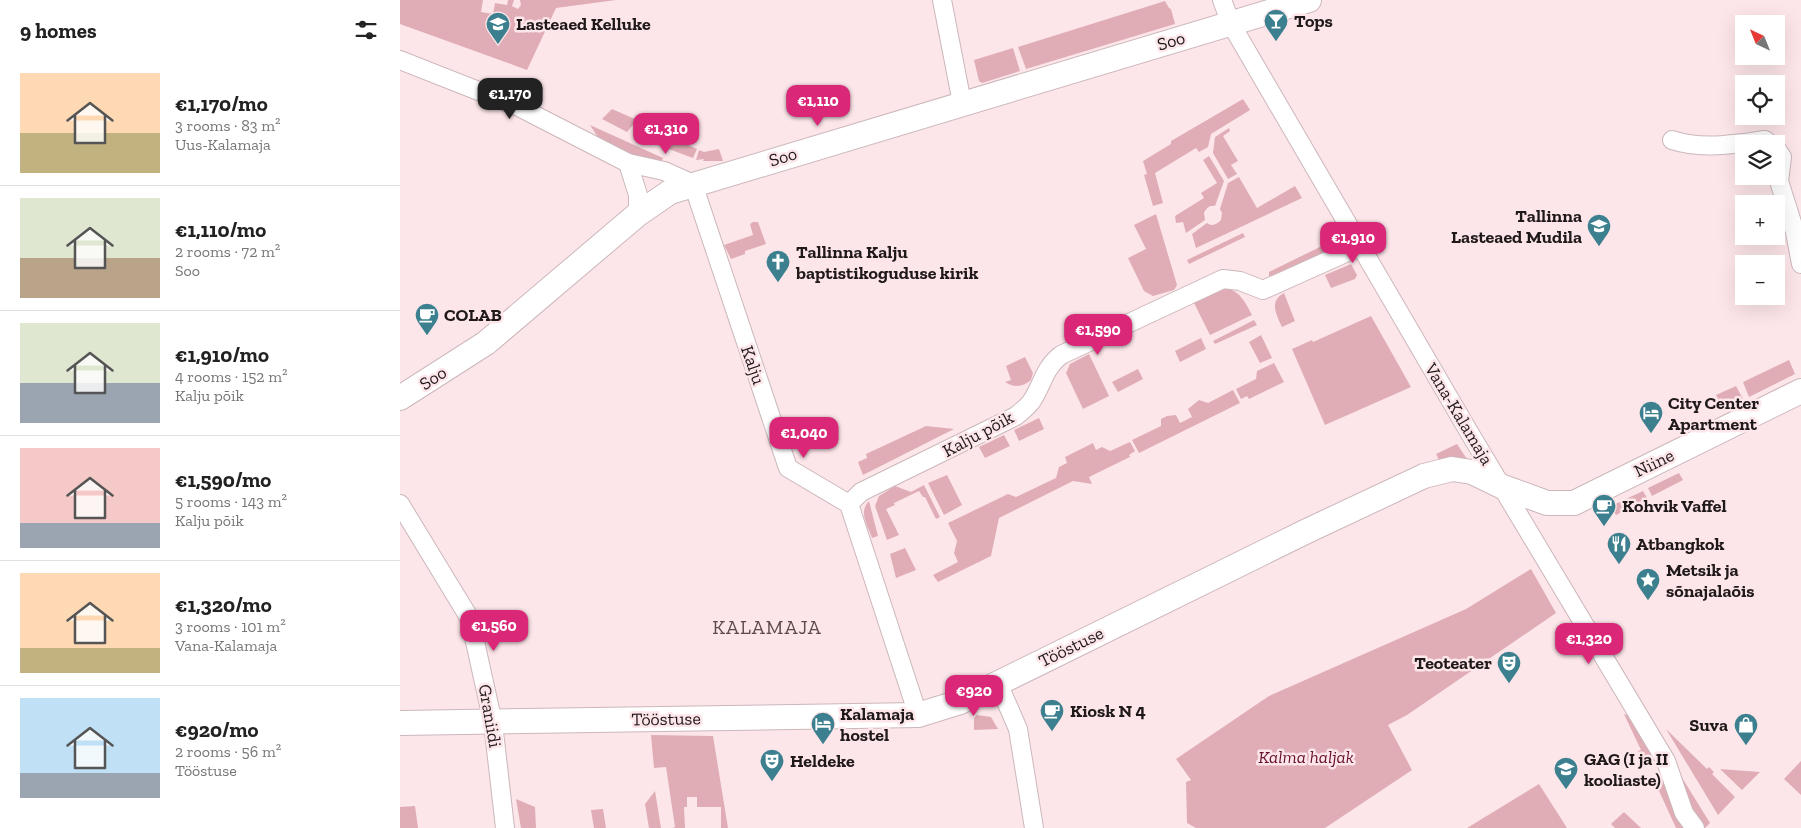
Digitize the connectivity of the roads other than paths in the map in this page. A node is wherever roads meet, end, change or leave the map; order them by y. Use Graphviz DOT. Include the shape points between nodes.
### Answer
graph roads {
  1 [pos="942,0"];
  2 [pos="1222,0"];
  3 [pos="1308,0"];
  4 [pos="1231,24"];
  5 [pos="400,60"];
  6 [pos="962,103"];
  7 [pos="1672,140"];
  8 [pos="1735,144"];
  9 [pos="628,163"];
  10 [pos="693,184"];
  11 [pos="1780,185"];
  12 [pos="638,214"];
  13 [pos="1361,246"];
  14 [pos="1801,264"];
  15 [pos="1801,391"];
  16 [pos="400,398"];
  17 [pos="1503,487"];
  18 [pos="400,504"];
  19 [pos="849,504"];
  20 [pos="998,683"];
  21 [pos="918,715"];
  22 [pos="493,722"];
  23 [pos="400,723"];
  24 [pos="505,828"];
  25 [pos="1034,828"];
  26 [pos="1695,828"];
  1 -- 6 [label="street"];
  2 -- 4 [label="street, Vana-Kalamaja"];
  3 -- 4 [label="street, Soo"];
  4 -- 6 [label="street, Soo"];
  4 -- 13 [label="street, Vana-Kalamaja"];
  5 -- 9 [label="street" via="519,107"];
  6 -- 10 [label="street, Soo"];
  7 -- 8 [label="street" via="1681,144"];
  9 -- 10 [label="street" via="664,172"];
  9 -- 12 [label="street" via="638,195"];
  10 -- 12 [label="street, Soo" via="670,192"];
  10 -- 19 [label="street, Kalju" via="788,468"];
  11 -- 14 [label="street"];
  12 -- 16 [label="street, Soo" via="486,343"];
  13 -- 17 [label="street, Vana-Kalamaja"];
  13 -- 19 [label="street, Kalju põik" via="1263,290 1240,281 1223,279 1061,355 1052,362 1030,403 1016,416 861,492"];
  15 -- 17 [label="street, Niine" via="1574,503 1547,503"];
  17 -- 20 [label="street, Tööstuse" via="1472,472 1452,469 1424,476"];
  17 -- 26 [label="street, Vana-Kalamaja" via="1666,761 1684,813"];
  18 -- 22 [label="street, Graniidi" via="470,619"];
  19 -- 21 [label="street"];
  20 -- 21 [label="street, Tööstuse" via="960,702"];
  20 -- 25 [label="street" via="1018,729"];
  21 -- 22 [label="street, Tööstuse"];
  22 -- 23 [label="street, Tööstuse"];
  22 -- 24 [label="street, Graniidi"];
}
